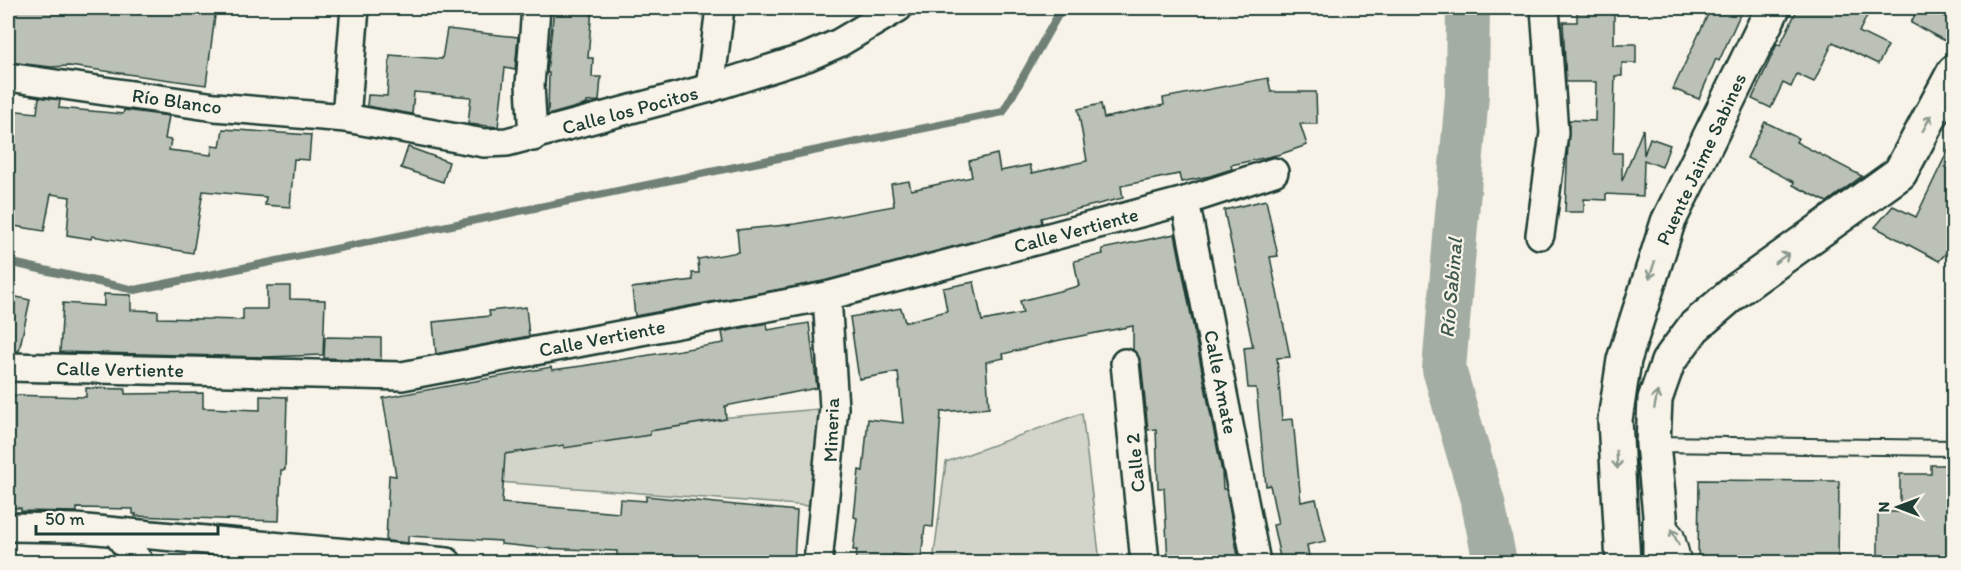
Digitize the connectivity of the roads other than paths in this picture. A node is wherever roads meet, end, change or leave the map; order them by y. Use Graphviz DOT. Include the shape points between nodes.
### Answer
graph roads {
  1 [pos="355,8"];
  2 [pos="536,8"];
  3 [pos="720,8"];
  4 [pos="898,8"];
  5 [pos="1545,8"];
  6 [pos="1773,8"];
  7 [pos="1953,72"];
  8 [pos="8,77"];
  9 [pos="710,88"];
  10 [pos="346,118"];
  11 [pos="533,136"];
  12 [pos="1274,172"];
  13 [pos="1185,201"];
  14 [pos="1540,235"];
  15 [pos="827,296"];
  16 [pos="1125,363"];
  17 [pos="8,367"];
  18 [pos="1653,444"];
  19 [pos="1953,448"];
  20 [pos="1660,515"];
  21 [pos="8,527"];
  22 [pos="117,533"];
  23 [pos="375,559"];
  24 [pos="139,562"];
  25 [pos="447,562"];
  26 [pos="818,562"];
  27 [pos="1145,562"];
  28 [pos="1256,562"];
  29 [pos="1623,562"];
  30 [pos="1660,562"];
  31 [pos="1684,562"];
  1 -- 10 [label="street"];
  2 -- 11 [label="street" via="530,85"];
  3 -- 9 [label="street"];
  4 -- 9 [label="street, Calle los Pocitos" via="847,39 807,57"];
  5 -- 14 [label="street" via="1554,133"];
  6 -- 29 [label="main road, Puente Jaime Sabines, one-way" via="1668,222 1624,360 1615,420"];
  18 -- 7 [label="main road, one-way" via="1655,399 1668,362 1694,327 1737,290 1900,173"];
  8 -- 10 [label="street, Río Blanco" via="215,107"];
  9 -- 11 [label="street, Calle los Pocitos"];
  10 -- 11 [label="street, Calle los Pocitos" via="484,143"];
  12 -- 13 [label="street, Calle Vertiente"];
  13 -- 15 [label="street, Calle Vertiente"];
  13 -- 28 [label="street, Calle Amate"];
  15 -- 17 [label="street, Calle Vertiente" via="402,376"];
  15 -- 26 [label="street, Mineria" via="834,408"];
  16 -- 27 [label="street, Calle 2"];
  18 -- 19 [label="lane"];
  18 -- 20 [label="main road"];
  20 -- 30 [label="main road"];
  31 -- 20 [label="lane, one-way" via="1676,533"];
  21 -- 22 [label="street"];
  22 -- 23 [label="street"];
  22 -- 24 [label="street"];
  23 -- 25 [label="street"];
}
